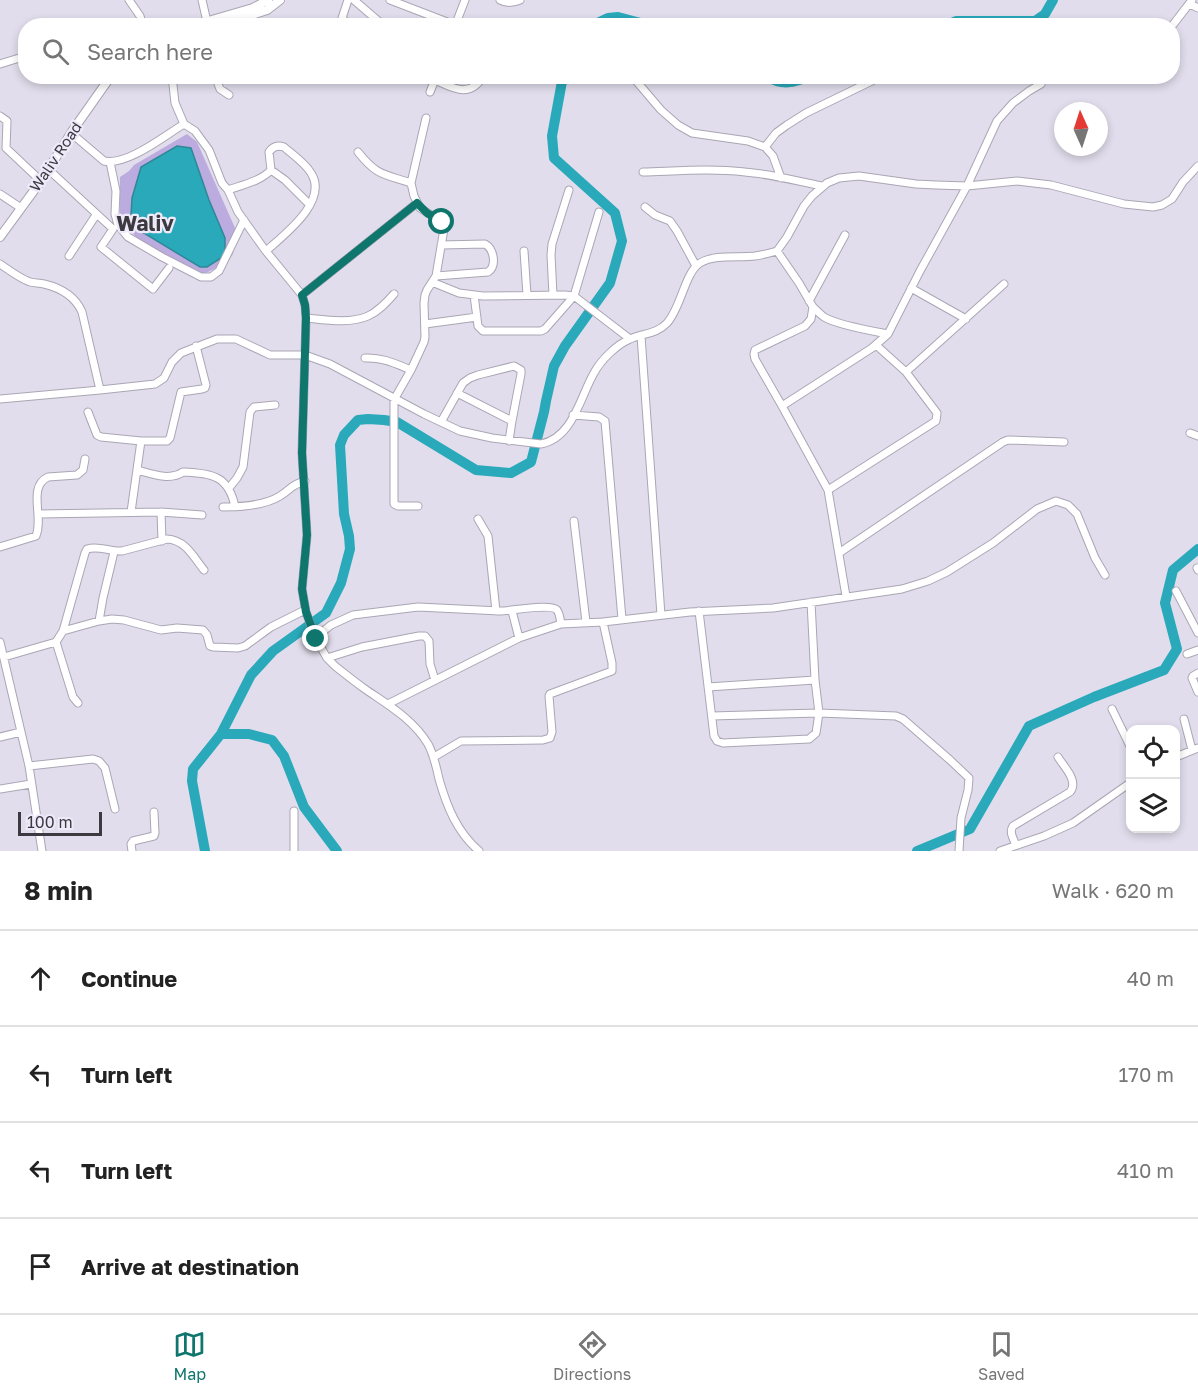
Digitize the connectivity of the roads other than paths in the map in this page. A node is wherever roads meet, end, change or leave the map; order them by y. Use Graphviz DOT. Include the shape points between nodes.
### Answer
graph roads {
  1 [pos="129,0"];
  2 [pos="202,0"];
  3 [pos="268,0"];
  4 [pos="280,0"];
  5 [pos="348,0"];
  6 [pos="354,0"];
  7 [pos="390,0"];
  8 [pos="465,0"];
  9 [pos="500,0"];
  10 [pos="520,0"];
  11 [pos="1191,2"];
  12 [pos="1198,8"];
  13 [pos="141,18"];
  14 [pos="206,18"];
  15 [pos="225,18"];
  16 [pos="244,18"];
  17 [pos="342,18"];
  18 [pos="375,18"];
  19 [pos="437,18"];
  20 [pos="458,18"];
  21 [pos="1179,18"];
  22 [pos="18,58"];
  23 [pos="0,64"];
  24 [pos="105,84"];
  25 [pos="173,84"];
  26 [pos="218,84"];
  27 [pos="433,84"];
  28 [pos="447,84"];
  29 [pos="476,84"];
  30 [pos="639,84"];
  31 [pos="866,84"];
  32 [pos="1041,84"];
  33 [pos="430,92"];
  34 [pos="228,95"];
  35 [pos="0,116"];
  36 [pos="426,118"];
  37 [pos="184,124"];
  38 [pos="71,133"];
  39 [pos="765,147"];
  40 [pos="358,152"];
  41 [pos="110,162"];
  42 [pos="1198,166"];
  43 [pos="48,170"];
  44 [pos="272,170"];
  45 [pos="643,172"];
  46 [pos="782,178"];
  47 [pos="41,181"];
  48 [pos="411,183"];
  49 [pos="822,186"];
  50 [pos="967,186"];
  51 [pos="228,190"];
  52 [pos="569,190"];
  53 [pos="0,194"];
  54 [pos="417,203"];
  55 [pos="310,205"];
  56 [pos="645,207"];
  57 [pos="21,208"];
  58 [pos="599,212"];
  59 [pos="96,215"];
  60 [pos="244,220"];
  61 [pos="2,232"];
  62 [pos="845,235"];
  63 [pos="441,245"];
  64 [pos="266,250"];
  65 [pos="524,251"];
  66 [pos="777,251"];
  67 [pos="69,256"];
  68 [pos="0,264"];
  69 [pos="696,266"];
  70 [pos="169,268"];
  71 [pos="434,279"];
  72 [pos="1004,285"];
  73 [pos="911,288"];
  74 [pos="394,294"];
  75 [pos="302,295"];
  76 [pos="474,295"];
  77 [pos="527,295"];
  78 [pos="553,295"];
  79 [pos="574,296"];
  80 [pos="811,304"];
  81 [pos="477,317"];
  82 [pos="306,318"];
  83 [pos="966,319"];
  84 [pos="425,324"];
  85 [pos="888,334"];
  86 [pos="641,336"];
  87 [pos="630,339"];
  88 [pos="876,345"];
  89 [pos="196,346"];
  90 [pos="305,356"];
  91 [pos="365,358"];
  92 [pos="411,370"];
  93 [pos="906,372"];
  94 [pos="100,390"];
  95 [pos="457,393"];
  96 [pos="395,398"];
  97 [pos="0,399"];
  98 [pos="275,405"];
  99 [pos="782,405"];
  100 [pos="88,412"];
  101 [pos="573,415"];
  102 [pos="512,421"];
  103 [pos="441,422"];
  104 [pos="1190,433"];
  105 [pos="1198,436"];
  106 [pos="141,441"];
  107 [pos="509,441"];
  108 [pos="1064,442"];
  109 [pos="85,459"];
  110 [pos="137,470"];
  111 [pos="305,481"];
  112 [pos="229,488"];
  113 [pos="828,490"];
  114 [pos="418,506"];
  115 [pos="223,507"];
  116 [pos="235,507"];
  117 [pos="131,512"];
  118 [pos="160,512"];
  119 [pos="39,514"];
  120 [pos="201,515"];
  121 [pos="478,519"];
  122 [pos="574,520"];
  123 [pos="162,541"];
  124 [pos="0,547"];
  125 [pos="114,552"];
  126 [pos="839,553"];
  127 [pos="204,570"];
  128 [pos="1105,575"];
  129 [pos="1176,591"];
  130 [pos="846,596"];
  131 [pos="811,602"];
  132 [pos="305,611"];
  133 [pos="496,611"];
  134 [pos="512,611"];
  135 [pos="699,611"];
  136 [pos="661,615"];
  137 [pos="622,620"];
  138 [pos="99,621"];
  139 [pos="603,621"];
  140 [pos="586,622"];
  141 [pos="561,624"];
  142 [pos="63,631"];
  143 [pos="1198,633"];
  144 [pos="519,638"];
  145 [pos="317,640"];
  146 [pos="0,642"];
  147 [pos="56,642"];
  148 [pos="1198,650"];
  149 [pos="1187,654"];
  150 [pos="4,657"];
  151 [pos="327,658"];
  152 [pos="1198,673"];
  153 [pos="435,680"];
  154 [pos="815,680"];
  155 [pos="708,687"];
  156 [pos="1198,692"];
  157 [pos="78,703"];
  158 [pos="388,704"];
  159 [pos="1112,709"];
  160 [pos="819,713"];
  161 [pos="712,716"];
  162 [pos="1184,719"];
  163 [pos="21,732"];
  164 [pos="0,736"];
  165 [pos="1126,736"];
  166 [pos="1195,749"];
  167 [pos="1180,755"];
  168 [pos="434,757"];
  169 [pos="1058,757"];
  170 [pos="28,766"];
  171 [pos="31,784"];
  172 [pos="1126,786"];
  173 [pos="0,789"];
  174 [pos="115,809"];
  175 [pos="294,811"];
  176 [pos="154,812"];
  177 [pos="1016,845"];
  178 [pos="959,848"];
  179 [pos="42,851"];
  180 [pos="132,851"];
  181 [pos="294,851"];
  182 [pos="479,851"];
  183 [pos="1000,851"];
  1 -- 13 [label="street"];
  2 -- 14 [label="street"];
  3 -- 15 [label="main road"];
  4 -- 16 [label="main road" via="267,10"];
  5 -- 17 [label="street"];
  6 -- 18 [label="street"];
  7 -- 19 [label="street"];
  8 -- 20 [label="street"];
  9 -- 10 [label="street"];
  11 -- 12 [label="street"];
  11 -- 21 [label="street"];
  22 -- 23 [label="street"];
  24 -- 38 [label="main road, Waliv Road"];
  25 -- 37 [label="street"];
  26 -- 34 [label="street"];
  27 -- 33 [label="street"];
  28 -- 29 [label="street" via="459,91"];
  30 -- 39 [label="street" via="661,110 692,134"];
  31 -- 39 [label="street" via="806,113 782,129"];
  32 -- 50 [label="street" via="1012,103 998,121"];
  35 -- 47 [label="street" via="7,121 6,148"];
  36 -- 48 [label="street"];
  37 -- 41 [label="street" via="132,157"];
  37 -- 51 [label="street" via="195,131 209,150"];
  38 -- 41 [label="street"];
  38 -- 43 [label="main road, Waliv Road"];
  39 -- 46 [label="street"];
  40 -- 48 [label="street" via="377,172"];
  41 -- 60 [label="street" via="118,225 128,237 201,277 219,272"];
  42 -- 50 [label="street" via="1172,199 1153,207 1017,181"];
  43 -- 47 [label="main road, Waliv Road"];
  43 -- 59 [label="street"];
  44 -- 51 [label="street"];
  44 -- 55 [label="street"];
  44 -- 55 [label="street" via="269,152 284,147 312,174 316,192"];
  45 -- 46 [label="street" via="729,170"];
  46 -- 49 [label="street"];
  47 -- 57 [label="main road, Waliv Road"];
  48 -- 54 [label="street"];
  49 -- 50 [label="street" via="839,178 859,176"];
  49 -- 66 [label="street" via="804,206"];
  50 -- 73 [label="street"];
  51 -- 60 [label="street"];
  52 -- 78 [label="street" via="552,244"];
  53 -- 57 [label="street"];
  54 -- 63 [label="street" via="444,225"];
  54 -- 75 [label="street"];
  55 -- 64 [label="street"];
  56 -- 69 [label="street" via="670,221"];
  57 -- 61 [label="main road, Waliv Road"];
  58 -- 79 [label="street"];
  59 -- 67 [label="street"];
  59 -- 70 [label="street" via="113,229 101,247 153,289"];
  60 -- 64 [label="street"];
  62 -- 80 [label="street"];
  63 -- 71 [label="street"];
  63 -- 71 [label="street" via="485,244 492,249 494,266 488,272"];
  64 -- 75 [label="street"];
  65 -- 77 [label="street"];
  66 -- 69 [label="street" via="718,258"];
  66 -- 80 [label="street"];
  68 -- 94 [label="street" via="30,282 71,296 78,304"];
  69 -- 86 [label="street" via="670,320 662,328"];
  71 -- 76 [label="street" via="459,293"];
  71 -- 84 [label="street" via="425,296"];
  72 -- 83 [label="street"];
  73 -- 83 [label="street"];
  73 -- 85 [label="street"];
  74 -- 82 [label="street" via="368,316 337,321"];
  75 -- 82 [label="street"];
  76 -- 77 [label="street"];
  76 -- 81 [label="street"];
  77 -- 78 [label="street"];
  78 -- 79 [label="street"];
  79 -- 81 [label="street" via="541,331 483,331"];
  79 -- 87 [label="street"];
  80 -- 85 [label="street" via="836,322"];
  80 -- 99 [label="street" via="811,319 805,327 755,350 755,359"];
  81 -- 84 [label="street"];
  82 -- 90 [label="street"];
  83 -- 93 [label="street"];
  84 -- 92 [label="street" via="424,342"];
  85 -- 88 [label="street"];
  86 -- 87 [label="street"];
  86 -- 136 [label="street"];
  87 -- 101 [label="street" via="594,371"];
  88 -- 93 [label="street"];
  88 -- 99 [label="street"];
  89 -- 90 [label="street" via="230,338 270,355"];
  89 -- 94 [label="street" via="176,357 164,378 155,384"];
  89 -- 106 [label="street" via="205,388 181,392 167,441"];
  90 -- 96 [label="street" via="330,364"];
  90 -- 111 [label="street"];
  91 -- 92 [label="street" via="382,359"];
  92 -- 96 [label="street"];
  93 -- 113 [label="street" via="937,413 936,421"];
  94 -- 97 [label="street"];
  95 -- 102 [label="street"];
  95 -- 102 [label="street" via="470,378 519,367"];
  95 -- 103 [label="street"];
  96 -- 103 [label="street"];
  96 -- 114 [label="street" via="394,504"];
  98 -- 112 [label="street" via="251,409 243,467"];
  99 -- 113 [label="street"];
  100 -- 106 [label="street" via="97,435"];
  101 -- 107 [label="street" via="569,425 548,443"];
  101 -- 137 [label="street" via="599,417 605,422"];
  102 -- 107 [label="street"];
  103 -- 107 [label="street" via="460,431"];
  104 -- 105 [label="street"];
  106 -- 110 [label="street"];
  108 -- 126 [label="street" via="1008,440"];
  109 -- 119 [label="street" via="77,476 48,477 39,483"];
  110 -- 112 [label="street" via="173,477 196,472 223,481"];
  110 -- 117 [label="street"];
  111 -- 116 [label="street" via="270,501"];
  111 -- 132 [label="street"];
  112 -- 116 [label="street"];
  113 -- 126 [label="street"];
  115 -- 116 [label="street"];
  117 -- 118 [label="street"];
  117 -- 119 [label="street"];
  118 -- 120 [label="street"];
  118 -- 123 [label="street"];
  119 -- 124 [label="street" via="36,536"];
  121 -- 133 [label="street" via="488,536"];
  122 -- 140 [label="street"];
  123 -- 125 [label="street"];
  123 -- 127 [label="street" via="184,545"];
  125 -- 138 [label="street"];
  125 -- 142 [label="street" via="87,549"];
  126 -- 130 [label="street"];
  128 -- 130 [label="street" via="1077,514 1056,501 1037,509 993,543 928,581 902,589"];
  129 -- 143 [label="street"];
  130 -- 131 [label="street"];
  131 -- 135 [label="street"];
  131 -- 154 [label="street"];
  132 -- 138 [label="street" via="238,648 210,646 203,630 161,630 124,620"];
  132 -- 145 [label="street"];
  133 -- 134 [label="street"];
  133 -- 145 [label="street" via="418,607 353,615 331,625"];
  134 -- 141 [label="street" via="553,607"];
  134 -- 144 [label="street"];
  135 -- 136 [label="street"];
  135 -- 155 [label="street"];
  136 -- 137 [label="street"];
  137 -- 139 [label="street"];
  138 -- 142 [label="street"];
  139 -- 140 [label="street"];
  139 -- 168 [label="street" via="612,671 550,694 550,738 461,741"];
  140 -- 141 [label="street"];
  141 -- 144 [label="street"];
  142 -- 147 [label="street"];
  144 -- 153 [label="street"];
  145 -- 151 [label="street"];
  146 -- 150 [label="street"];
  147 -- 150 [label="street"];
  147 -- 157 [label="street"];
  148 -- 149 [label="street"];
  150 -- 163 [label="street"];
  151 -- 153 [label="street" via="362,647 425,636"];
  151 -- 158 [label="street"];
  152 -- 156 [label="street" via="1192,678"];
  153 -- 158 [label="street"];
  154 -- 155 [label="street"];
  154 -- 160 [label="street"];
  155 -- 161 [label="street"];
  158 -- 168 [label="street" via="417,728"];
  159 -- 165 [label="street"];
  160 -- 161 [label="street"];
  160 -- 161 [label="street" via="816,733 809,739 723,743 714,736"];
  160 -- 178 [label="street" via="903,719 969,778"];
  162 -- 166 [label="street"];
  163 -- 164 [label="street"];
  163 -- 170 [label="street"];
  166 -- 167 [label="street"];
  168 -- 182 [label="street" via="446,804 464,835"];
  169 -- 177 [label="street" via="1073,781 1073,789 1013,826"];
  170 -- 171 [label="street"];
  170 -- 174 [label="street" via="99,761 105,768"];
  171 -- 173 [label="street"];
  171 -- 179 [label="street"];
  172 -- 177 [label="street" via="1073,823"];
  175 -- 181 [label="street"];
  176 -- 180 [label="street" via="154,836 133,841"];
  177 -- 183 [label="street"];
}
